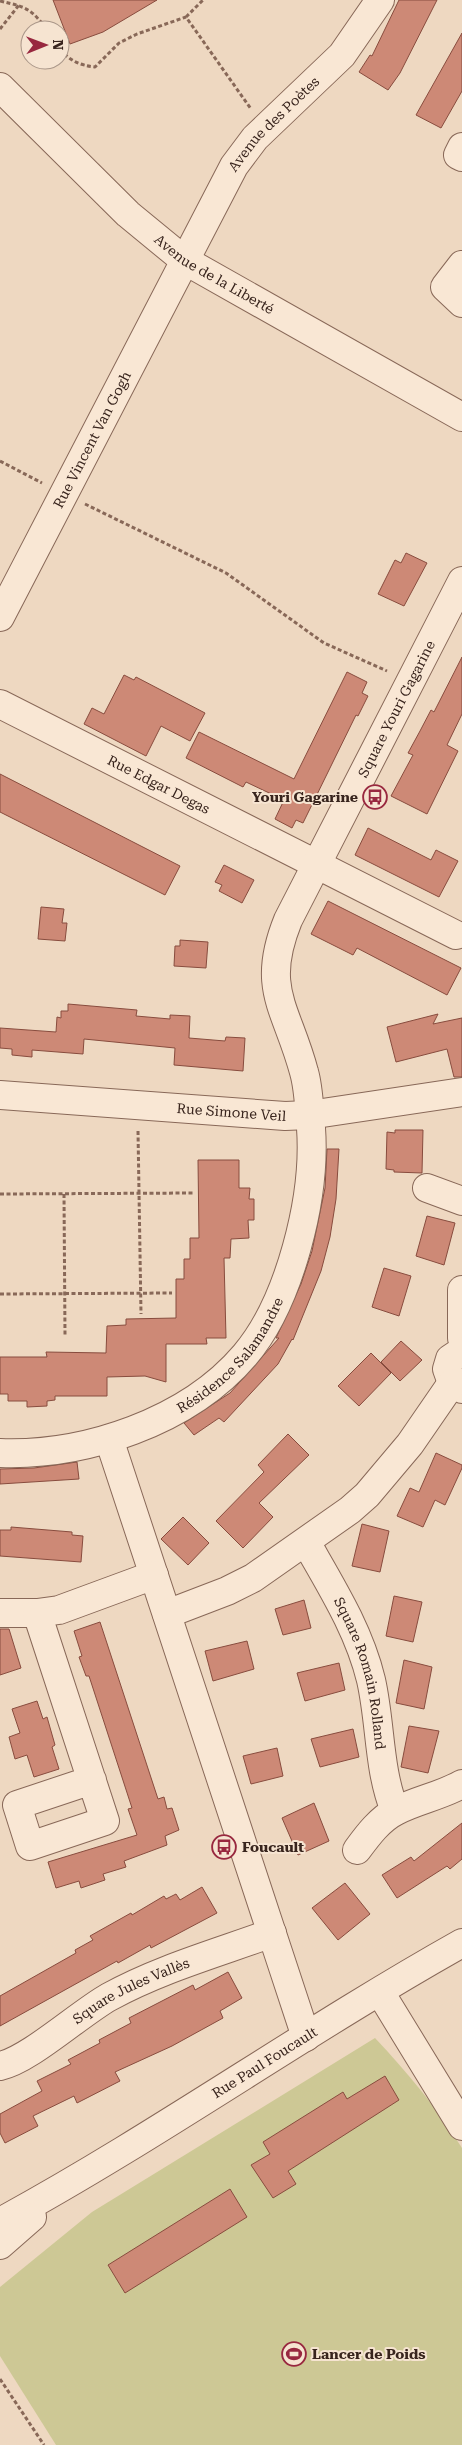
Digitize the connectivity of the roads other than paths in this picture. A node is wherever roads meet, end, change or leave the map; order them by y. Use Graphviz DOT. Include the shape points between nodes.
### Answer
graph roads {
  1 [pos="380,0"];
  2 [pos="0,87"];
  3 [pos="462,147"];
  4 [pos="462,157"];
  5 [pos="184,260"];
  6 [pos="462,265"];
  7 [pos="462,303"];
  8 [pos="462,417"];
  9 [pos="462,580"];
  10 [pos="0,618"];
  11 [pos="0,704"];
  12 [pos="316,864"];
  13 [pos="456,935"];
  14 [pos="462,1092"];
  15 [pos="0,1095"];
  16 [pos="309,1115"];
  17 [pos="427,1188"];
  18 [pos="462,1201"];
  19 [pos="462,1290"];
  20 [pos="462,1338"];
  21 [pos="462,1351"];
  22 [pos="457,1386"];
  23 [pos="109,1439"];
  24 [pos="0,1453"];
  25 [pos="306,1542"];
  26 [pos="154,1576"];
  27 [pos="0,1613"];
  28 [pos="37,1613"];
  29 [pos="167,1614"];
  30 [pos="92,1780"];
  31 [pos="462,1784"];
  32 [pos="395,1811"];
  33 [pos="357,1850"];
  34 [pos="272,1933"];
  35 [pos="462,1943"];
  36 [pos="380,1992"];
  37 [pos="306,2037"];
  38 [pos="0,2066"];
  39 [pos="460,2116"];
  40 [pos="69,2185"];
  41 [pos="0,2222"];
  42 [pos="0,2245"];
  1 -- 5 [label="street, Avenue des Poètes" via="342,55 243,152"];
  2 -- 5 [label="street, Avenue de la Liberté" via="128,214"];
  3 -- 4 [label="street" via="458,155"];
  5 -- 8 [label="street, Avenue de la Liberté"];
  5 -- 10 [label="street, Rue Vincent Van Gogh"];
  6 -- 7 [label="street" via="444,287"];
  9 -- 12 [label="street, Square Youri Gagarine"];
  11 -- 12 [label="street, Rue Edgar Degas"];
  12 -- 13 [label="street"];
  12 -- 16 [label="street, Square Youri Gagarine" via="283,932 275,975 276,990 305,1074"];
  14 -- 16 [label="street, Rue Simone Veil"];
  15 -- 16 [label="street, Rue Simone Veil" via="272,1116"];
  16 -- 23 [label="street, Résidence Salamandre" via="311,1162 302,1231 274,1308 254,1344 233,1368 197,1397"];
  17 -- 18 [label="street"];
  19 -- 20 [label="street"];
  21 -- 22 [label="street" via="448,1362 447,1373"];
  22 -- 25 [label="street" via="387,1473 350,1510"];
  23 -- 24 [label="street, Résidence Salamandre" via="48,1452"];
  23 -- 26 [label="street"];
  25 -- 29 [label="street" via="240,1585"];
  25 -- 32 [label="street, Square Romain Rolland" via="361,1646 374,1694 383,1775"];
  26 -- 28 [label="street" via="59,1610"];
  26 -- 29 [label="street"];
  27 -- 28 [label="street"];
  28 -- 30 [label="street"];
  29 -- 34 [label="street"];
  31 -- 32 [label="street"];
  32 -- 33 [label="street"];
  34 -- 37 [label="street"];
  34 -- 38 [label="street, Square Jules Vallès" via="122,1990 19,2059"];
  35 -- 36 [label="street, Rue Paul Foucault"];
  36 -- 37 [label="street, Rue Paul Foucault"];
  36 -- 39 [label="street"];
  37 -- 40 [label="street, Rue Paul Foucault"];
  40 -- 41 [label="street, Rue Paul Foucault"];
  40 -- 42 [label="street, Rue Paul Foucault"];
}
